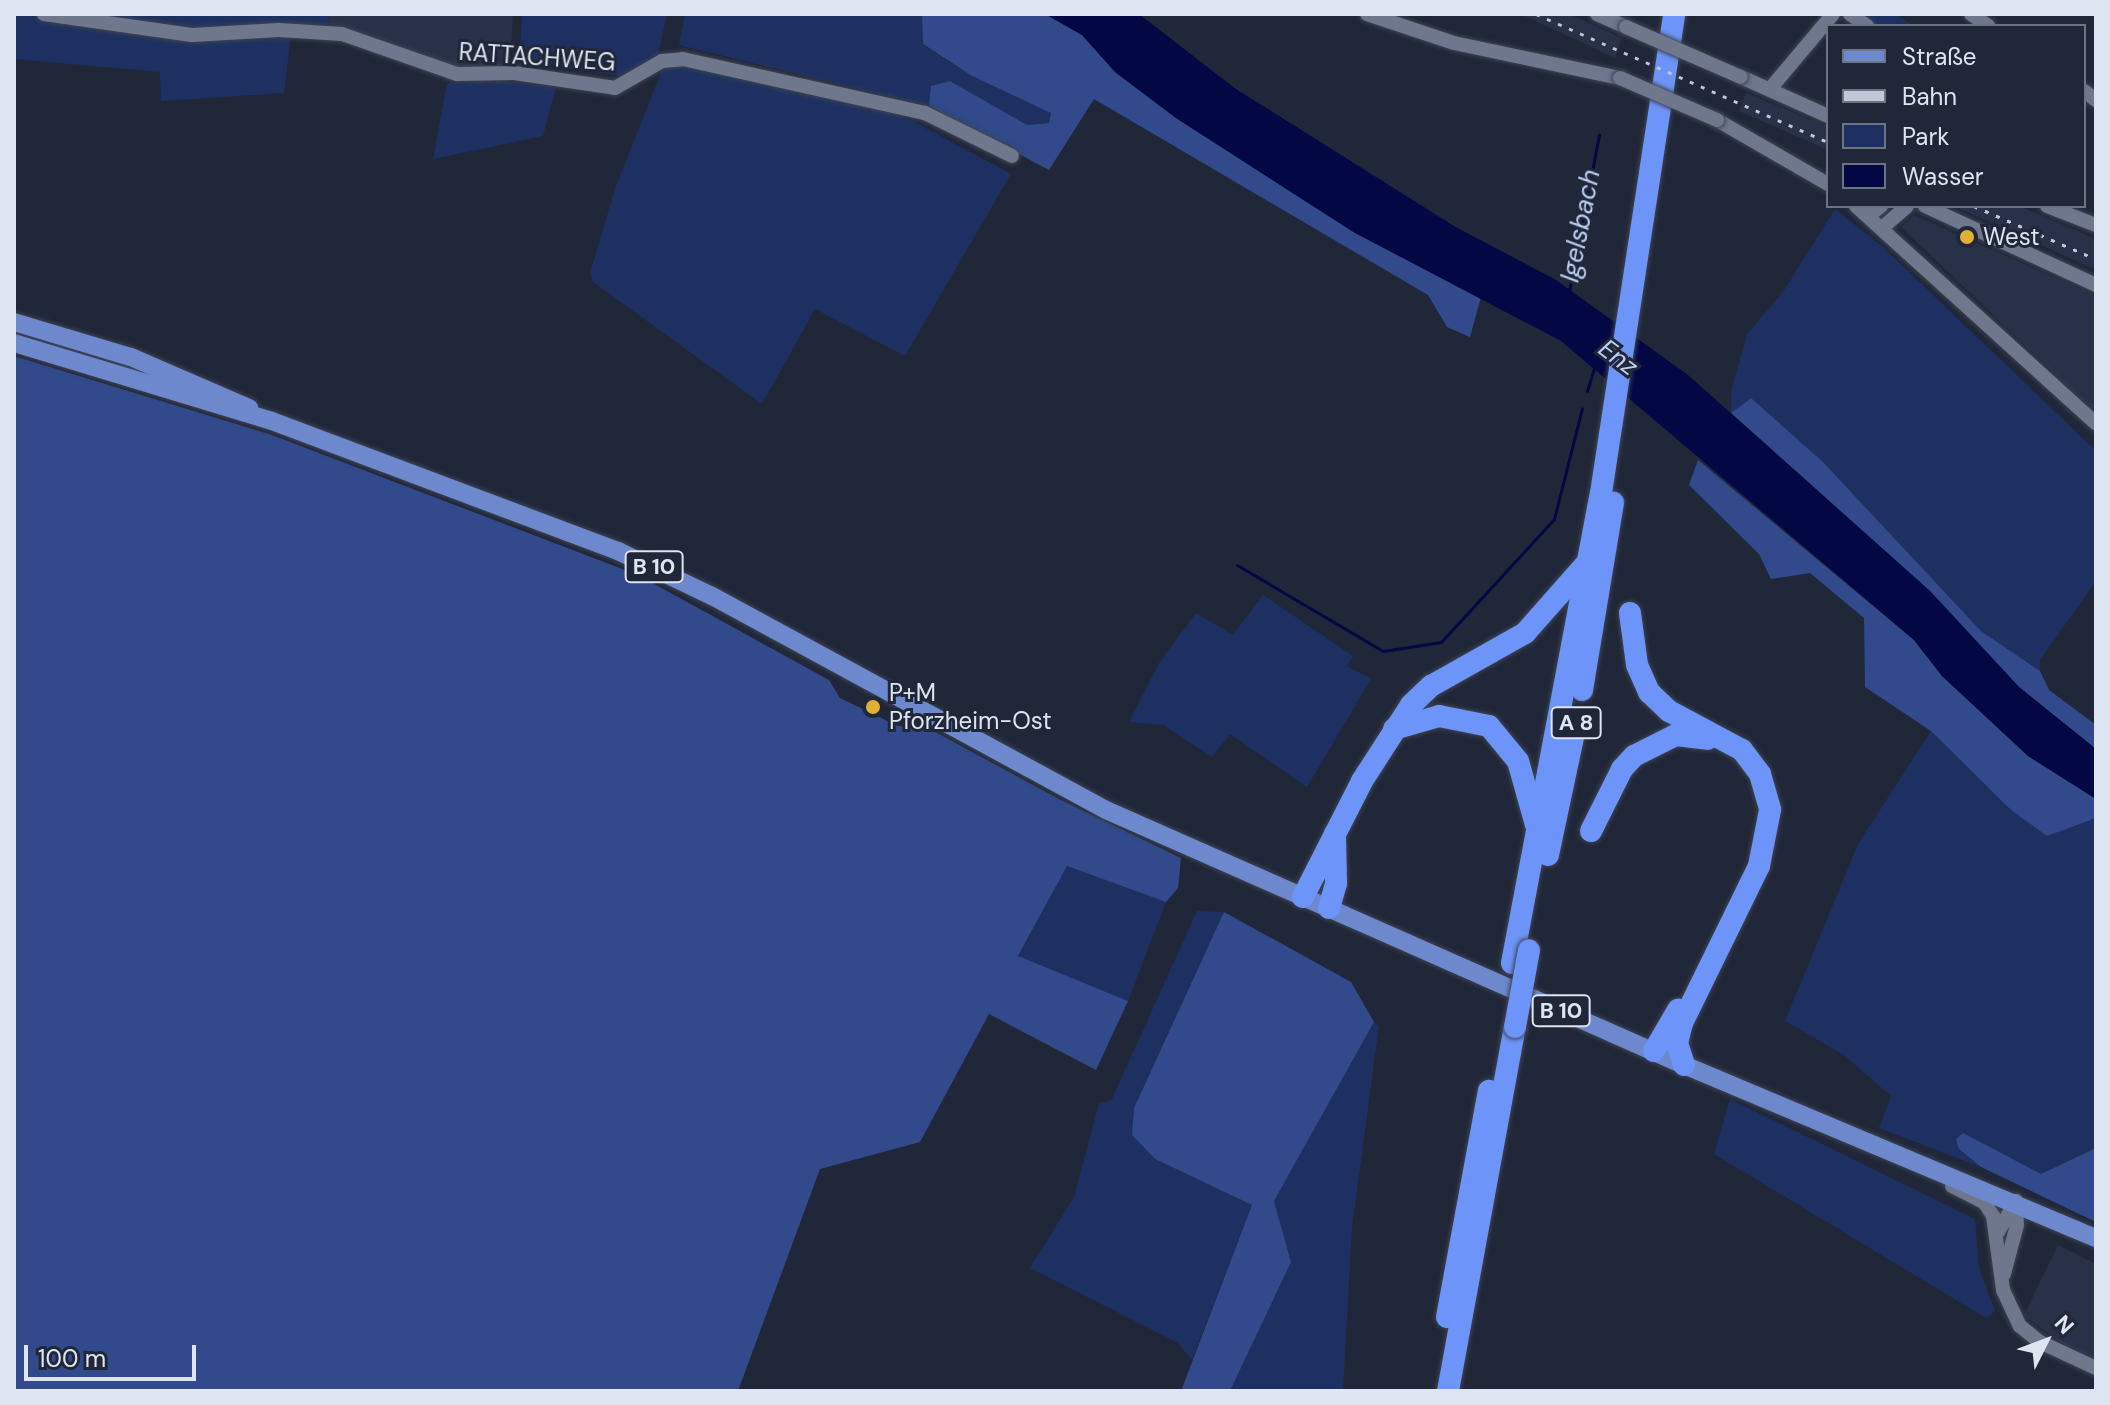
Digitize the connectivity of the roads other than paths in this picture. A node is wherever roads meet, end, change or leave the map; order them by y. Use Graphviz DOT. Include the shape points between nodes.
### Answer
graph roads {
  1 [pos="44,14"];
  2 [pos="1367,14"];
  3 [pos="1597,14"];
  4 [pos="1674,14"];
  5 [pos="1686,14"];
  6 [pos="1833,14"];
  7 [pos="1770,89"];
  8 [pos="1826,115"];
  9 [pos="1012,156"];
  10 [pos="1826,183"];
  11 [pos="1859,208"];
  12 [pos="1879,208"];
  13 [pos="1905,208"];
  14 [pos="1929,208"];
  15 [pos="2052,208"];
  16 [pos="1869,216"];
  17 [pos="2096,225"];
  18 [pos="1882,228"];
  19 [pos="2096,285"];
  20 [pos="1637,305"];
  21 [pos="14,322"];
  22 [pos="14,343"];
  23 [pos="272,421"];
  24 [pos="2096,424"];
  25 [pos="1608,493"];
  26 [pos="1586,563"];
  27 [pos="1630,613"];
  28 [pos="1394,729"];
  29 [pos="1335,829"];
  30 [pos="1591,831"];
  31 [pos="1538,833"];
  32 [pos="1303,897"];
  33 [pos="1336,911"];
  34 [pos="1520,956"];
  35 [pos="1508,1027"];
  36 [pos="1654,1051"];
  37 [pos="1684,1065"];
  38 [pos="1918,1160"];
  39 [pos="2016,1201"];
  40 [pos="1998,1232"];
  41 [pos="2096,1238"];
  42 [pos="2002,1279"];
  43 [pos="2096,1368"];
  44 [pos="1435,1391"];
  45 [pos="1448,1391"];
  1 -- 9 [label="street, RATTACHWEG" via="192,35 279,30 342,34 457,74 514,73 615,88 662,61 683,59 925,113"];
  2 -- 10 [label="street, bridge" via="1454,43 1620,78 1717,120"];
  3 -- 7 [label="street, bridge"];
  4 -- 20 [label="highway, A 8"];
  5 -- 20 [label="highway, A 8"];
  6 -- 7 [label="street"];
  7 -- 8 [label="street"];
  11 -- 16 [label="street"];
  12 -- 16 [label="street"];
  13 -- 18 [label="street"];
  14 -- 19 [label="street"];
  15 -- 17 [label="street"];
  16 -- 18 [label="street"];
  18 -- 24 [label="street"];
  20 -- 25 [label="highway, A 8"];
  21 -- 23 [label="main road, B 10" via="163,369"];
  22 -- 23 [label="main road, B 10"];
  23 -- 32 [label="main road, B 10" via="648,564 1075,795"];
  25 -- 26 [label="highway, A 8"];
  25 -- 34 [label="highway, A 8" via="1563,795"];
  26 -- 28 [label="highway" via="1525,633 1431,686"];
  26 -- 31 [label="highway, A 8"];
  27 -- 37 [label="highway" via="1637,665 1649,692 1669,711 1742,750 1760,774 1770,810 1759,866 1682,1023 1677,1043"];
  28 -- 29 [label="highway"];
  28 -- 31 [label="highway" via="1439,716 1489,726 1518,761"];
  29 -- 32 [label="highway"];
  29 -- 33 [label="highway"];
  30 -- 36 [label="highway" via="1622,769 1647,746 1676,735 1723,747 1743,765 1757,791 1759,822 1748,867 1719,935"];
  31 -- 34 [label="highway, A 8"];
  32 -- 33 [label="main road, B 10"];
  33 -- 36 [label="main road, B 10"];
  34 -- 35 [label="highway, A 8, bridge"];
  35 -- 44 [label="highway, A 8"];
  35 -- 45 [label="highway, A 8"];
  36 -- 37 [label="main road, B 10"];
  37 -- 38 [label="main road, B 10"];
  38 -- 39 [label="main road, B 10"];
  38 -- 40 [label="street" via="1984,1202"];
  39 -- 40 [label="street"];
  39 -- 41 [label="main road, B 10"];
  39 -- 42 [label="street" via="2017,1225"];
  40 -- 42 [label="street"];
  42 -- 43 [label="street" via="2007,1306 2025,1331"];
}
